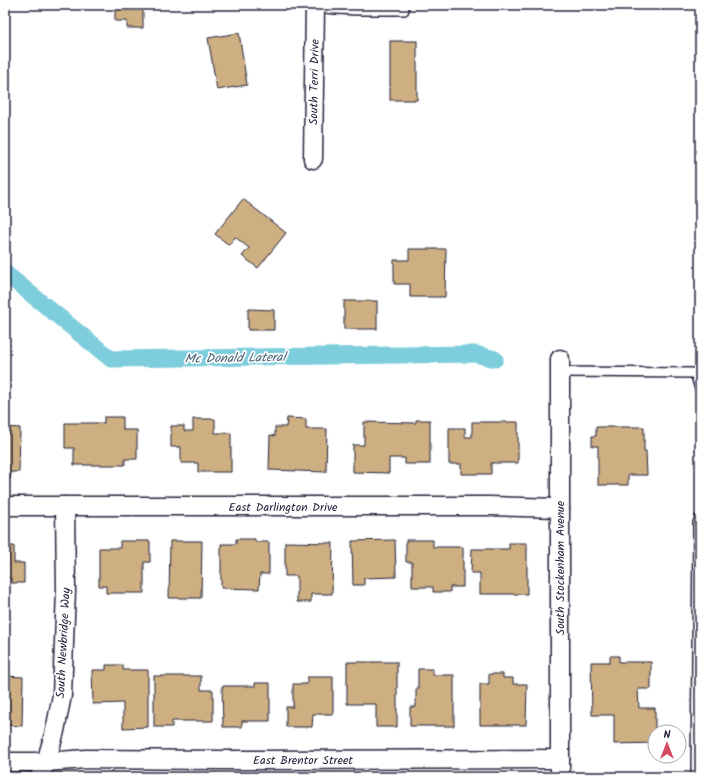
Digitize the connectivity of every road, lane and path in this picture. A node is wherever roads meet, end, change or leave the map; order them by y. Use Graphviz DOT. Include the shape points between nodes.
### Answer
graph roads {
  1 [pos="315,6"];
  2 [pos="404,10"];
  3 [pos="313,158"];
  4 [pos="560,366"];
  5 [pos="700,389"];
  6 [pos="5,506"];
  7 [pos="65,506"];
  8 [pos="560,508"];
  9 [pos="700,518"];
  10 [pos="560,759"];
  11 [pos="5,762"];
  12 [pos="43,770"];
  13 [pos="560,777"];
  14 [pos="696,777"];
  1 -- 2 [label="lane" via="338,10"];
  1 -- 3 [label="street, South Terri Drive"];
  4 -- 5 [label="lane" via="695,373"];
  4 -- 8 [label="street, South Stockenham Avenue"];
  6 -- 7 [label="street, East Darlington Drive"];
  7 -- 8 [label="street, East Darlington Drive"];
  7 -- 12 [label="street, South Newbridge Way" via="66,590 62,695 56,731"];
  8 -- 10 [label="street, South Stockenham Avenue"];
  9 -- 14 [label="lane"];
  10 -- 12 [label="street, East Brentor Street" via="86,759"];
  10 -- 13 [label="street, South Stockenham Avenue"];
  11 -- 12 [label="street, East Brentor Street"];
}
